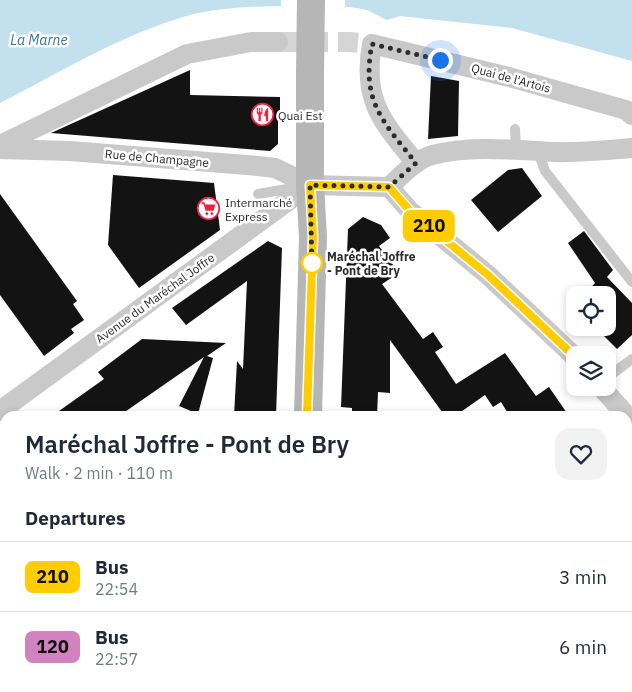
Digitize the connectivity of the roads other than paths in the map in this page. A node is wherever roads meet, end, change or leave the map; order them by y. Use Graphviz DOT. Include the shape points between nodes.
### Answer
graph roads {
  1 [pos="312,0"];
  2 [pos="278,42"];
  3 [pos="632,115"];
  4 [pos="515,129"];
  5 [pos="0,145"];
  6 [pos="632,148"];
  7 [pos="0,149"];
  8 [pos="516,149"];
  9 [pos="538,151"];
  10 [pos="416,163"];
  11 [pos="310,185"];
  12 [pos="389,187"];
  13 [pos="258,194"];
  14 [pos="632,282"];
  15 [pos="566,349"];
  16 [pos="632,359"];
  17 [pos="616,371"];
  18 [pos="609,396"];
  19 [pos="0,411"];
  20 [pos="308,411"];
  21 [pos="622,411"];
  1 -- 11 [label="main road, bridge"];
  2 -- 5 [label="street" via="241,43 187,54"];
  3 -- 10 [label="street, Quai de l'Artois" via="626,110 372,44 368,74 374,104"];
  4 -- 8 [label="lane"];
  6 -- 9 [label="street"];
  7 -- 11 [label="street, Rue de Champagne" via="70,151 275,168"];
  8 -- 9 [label="street"];
  8 -- 10 [label="street" via="431,156"];
  9 -- 14 [label="lane" via="545,171"];
  10 -- 12 [label="street"];
  11 -- 12 [label="street"];
  11 -- 13 [label="lane"];
  11 -- 19 [label="street, Avenue du Maréchal Joffre"];
  11 -- 20 [label="main road" via="313,237"];
  12 -- 15 [label="street" via="410,211 488,275"];
  16 -- 17 [label="lane"];
  18 -- 21 [label="street"];
}
